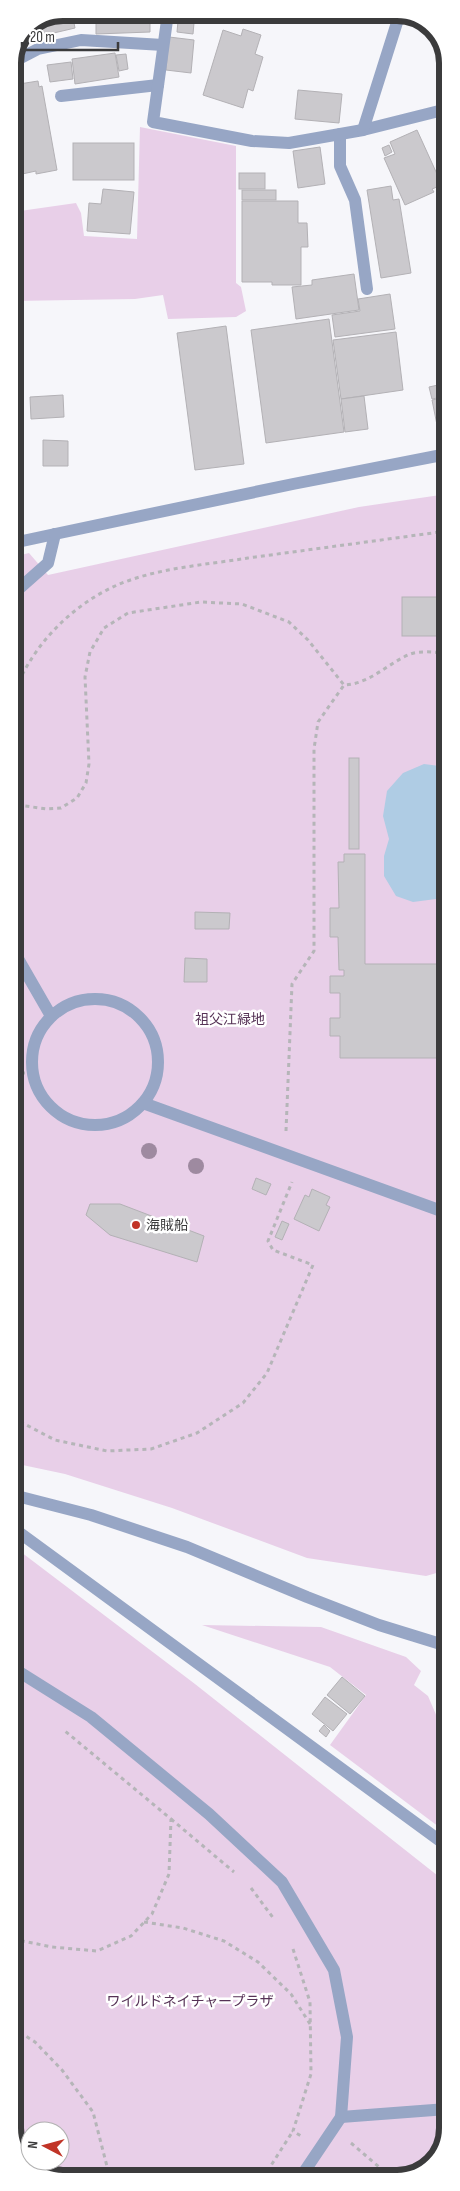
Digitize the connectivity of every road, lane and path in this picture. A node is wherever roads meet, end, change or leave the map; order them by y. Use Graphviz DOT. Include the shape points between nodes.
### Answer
graph roads {
  1 [pos="167,21"];
  2 [pos="397,21"];
  3 [pos="163,45"];
  4 [pos="22,57"];
  5 [pos="158,84"];
  6 [pos="61,96"];
  7 [pos="438,111"];
  8 [pos="363,130"];
  9 [pos="340,134"];
  10 [pos="367,289"];
  11 [pos="438,456"];
  12 [pos="438,532"];
  13 [pos="55,534"];
  14 [pos="21,541"];
  15 [pos="21,587"];
  16 [pos="438,653"];
  17 [pos="21,675"];
  18 [pos="344,685"];
  19 [pos="21,803"];
  20 [pos="21,965"];
  21 [pos="51,1016"];
  22 [pos="21,1072"];
  23 [pos="32,1073"];
  24 [pos="143,1103"];
  25 [pos="286,1154"];
  26 [pos="301,1160"];
  27 [pos="439,1210"];
  28 [pos="22,1423"];
  29 [pos="22,1497"];
  30 [pos="22,1534"];
  31 [pos="439,1643"];
  32 [pos="22,1674"];
  33 [pos="61,1728"];
  34 [pos="171,1819"];
  35 [pos="439,1840"];
  36 [pos="235,1873"];
  37 [pos="249,1884"];
  38 [pos="144,1922"];
  39 [pos="278,1924"];
  40 [pos="22,1940"];
  41 [pos="293,1948"];
  42 [pos="311,2026"];
  43 [pos="22,2034"];
  44 [pos="439,2110"];
  45 [pos="340,2118"];
  46 [pos="293,2131"];
  47 [pos="320,2147"];
  48 [pos="268,2169"];
  49 [pos="306,2169"];
  50 [pos="382,2169"];
  51 [pos="108,2170"];
  1 -- 3 [label="street"];
  2 -- 8 [label="street"];
  3 -- 4 [label="street" via="81,40 38,49"];
  3 -- 5 [label="street"];
  5 -- 6 [label="street"];
  5 -- 9 [label="street" via="153,122 252,141 289,143"];
  7 -- 8 [label="street"];
  8 -- 9 [label="street"];
  9 -- 10 [label="street" via="340,166 355,200"];
  11 -- 13 [label="street"];
  12 -- 17 [label="path" via="168,570 116,586 64,620 38,649"];
  13 -- 14 [label="street"];
  13 -- 15 [label="street" via="48,563"];
  16 -- 18 [label="path" via="409,654 358,684"];
  18 -- 19 [label="path" via="289,622 242,604 201,602 128,613 104,628 90,652 85,677 86,783 77,798 61,808 47,809"];
  18 -- 25 [label="path" via="318,722 316,731 314,950 292,984"];
  20 -- 21 [label="street"];
  21 -- 23 [label="street" via="39,1033 32,1053"];
  21 -- 24 [label="street" via="68,1005 89,999 110,1001 130,1009 145,1024 155,1043 158,1064 154,1084"];
  22 -- 23 [label="path"];
  23 -- 24 [label="street" via="39,1093 52,1109 69,1120 88,1126 109,1124 128,1117"];
  24 -- 25 [label="street"];
  25 -- 26 [label="street"];
  26 -- 27 [label="street"];
  26 -- 28 [label="path" via="268,1242 273,1250 314,1265 267,1373 243,1402 197,1433 151,1450 107,1451 55,1440"];
  29 -- 31 [label="street" via="91,1515 186,1547 361,1618"];
  30 -- 35 [label="street"];
  32 -- 45 [label="street" via="90,1717 209,1814 282,1882 334,1970 347,2037"];
  33 -- 34 [label="path"];
  34 -- 36 [label="path"];
  34 -- 38 [label="path" via="169,1874 152,1914"];
  37 -- 39 [label="path"];
  38 -- 40 [label="path" via="131,1936 97,1951 52,1947"];
  38 -- 42 [label="path" via="183,1928 233,1946 258,1962 291,1994"];
  41 -- 42 [label="path" via="310,2002"];
  42 -- 46 [label="path" via="311,2074"];
  43 -- 51 [label="path" via="35,2042 62,2070 93,2112"];
  44 -- 45 [label="street"];
  45 -- 47 [label="street"];
  46 -- 47 [label="path"];
  46 -- 48 [label="path"];
  47 -- 49 [label="street"];
  47 -- 50 [label="path" via="350,2142"];
}
